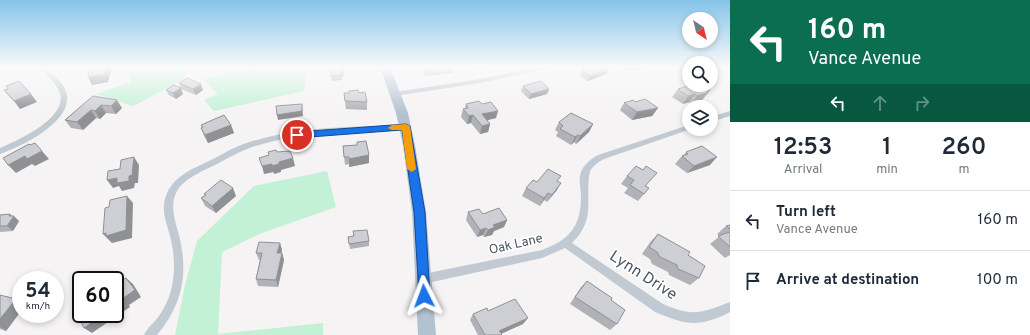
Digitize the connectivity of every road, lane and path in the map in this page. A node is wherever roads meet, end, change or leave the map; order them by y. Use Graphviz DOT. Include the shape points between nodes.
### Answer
graph roads {
  1 [pos="56,83"];
  2 [pos="390,83"];
  3 [pos="469,83"];
  4 [pos="395,94"];
  5 [pos="730,113"];
  6 [pos="718,117"];
  7 [pos="406,126"];
  8 [pos="682,129"];
  9 [pos="0,151"];
  10 [pos="566,243"];
  11 [pos="423,279"];
  12 [pos="730,307"];
  13 [pos="150,335"];
  14 [pos="427,335"];
  1 -- 9 [label="street" via="62,90 64,102 52,121"];
  2 -- 4 [label="main road"];
  3 -- 4 [label="street"];
  4 -- 7 [label="main road"];
  5 -- 6 [label="street"];
  7 -- 11 [label="main road" via="420,212"];
  7 -- 13 [label="street" via="297,135 268,140 244,147 185,177 173,191 168,206 180,261 178,287 164,318"];
  8 -- 10 [label="street, Oak Lane" via="600,157 593,162 584,177 586,210 583,220"];
  10 -- 11 [label="street, Oak Lane" via="542,254"];
  10 -- 12 [label="street, Lynn Drive" via="659,308 672,314 696,319 706,318"];
  11 -- 14 [label="main road"];
}
